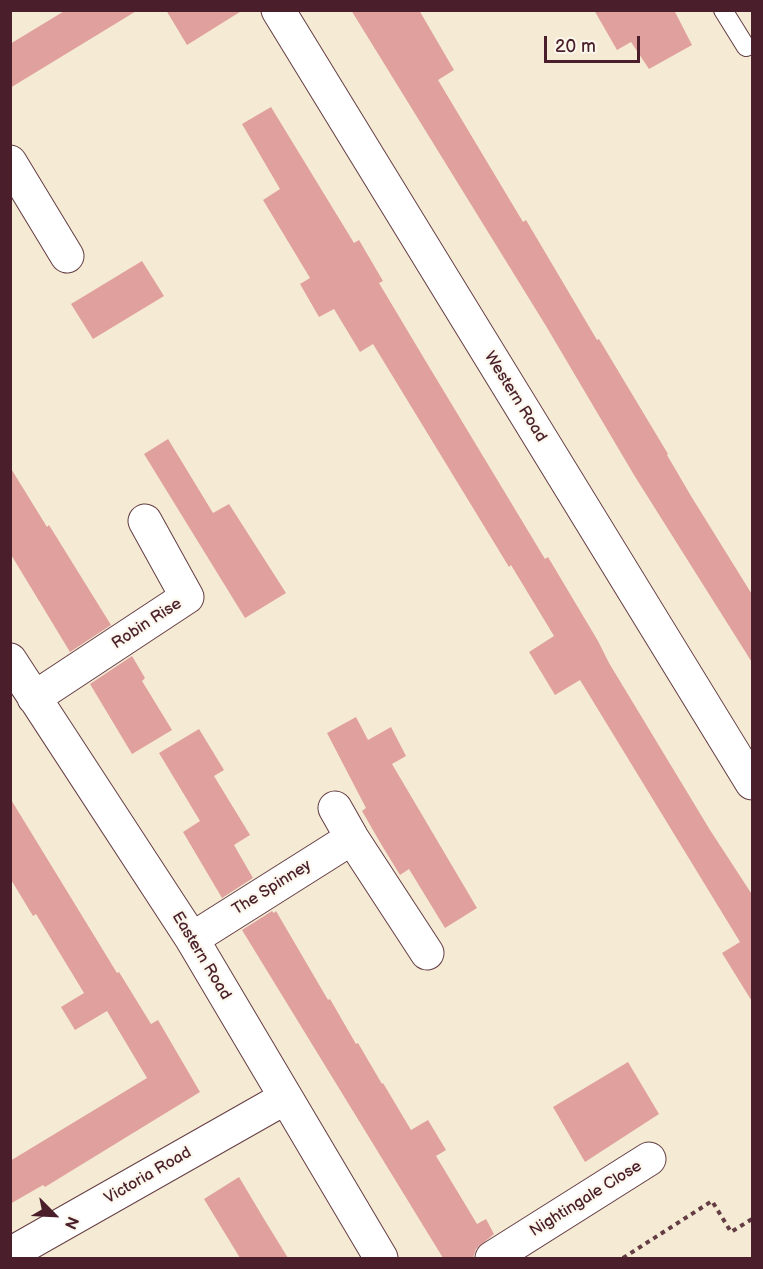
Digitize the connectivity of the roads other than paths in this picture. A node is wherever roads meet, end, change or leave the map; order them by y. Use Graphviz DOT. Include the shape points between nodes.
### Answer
graph roads {
  1 [pos="278,10"];
  2 [pos="723,10"];
  3 [pos="746,47"];
  4 [pos="10,162"];
  5 [pos="67,256"];
  6 [pos="145,521"];
  7 [pos="10,660"];
  8 [pos="34,698"];
  9 [pos="753,783"];
  10 [pos="335,808"];
  11 [pos="352,838"];
  12 [pos="192,939"];
  13 [pos="427,953"];
  14 [pos="285,1098"];
  15 [pos="649,1159"];
  16 [pos="10,1254"];
  17 [pos="381,1258"];
  18 [pos="492,1258"];
  1 -- 9 [label="street, Western Road"];
  2 -- 3 [label="lane"];
  4 -- 5 [label="street"];
  6 -- 8 [label="street, Robin Rise" via="187,597"];
  7 -- 8 [label="street, Eastern Road"];
  8 -- 12 [label="street, Eastern Road"];
  10 -- 11 [label="street"];
  11 -- 12 [label="street, The Spinney"];
  11 -- 13 [label="street"];
  12 -- 14 [label="street, Eastern Road"];
  14 -- 16 [label="street, Victoria Road"];
  14 -- 17 [label="street, Eastern Road"];
  15 -- 18 [label="street, Nightingale Close"];
}
